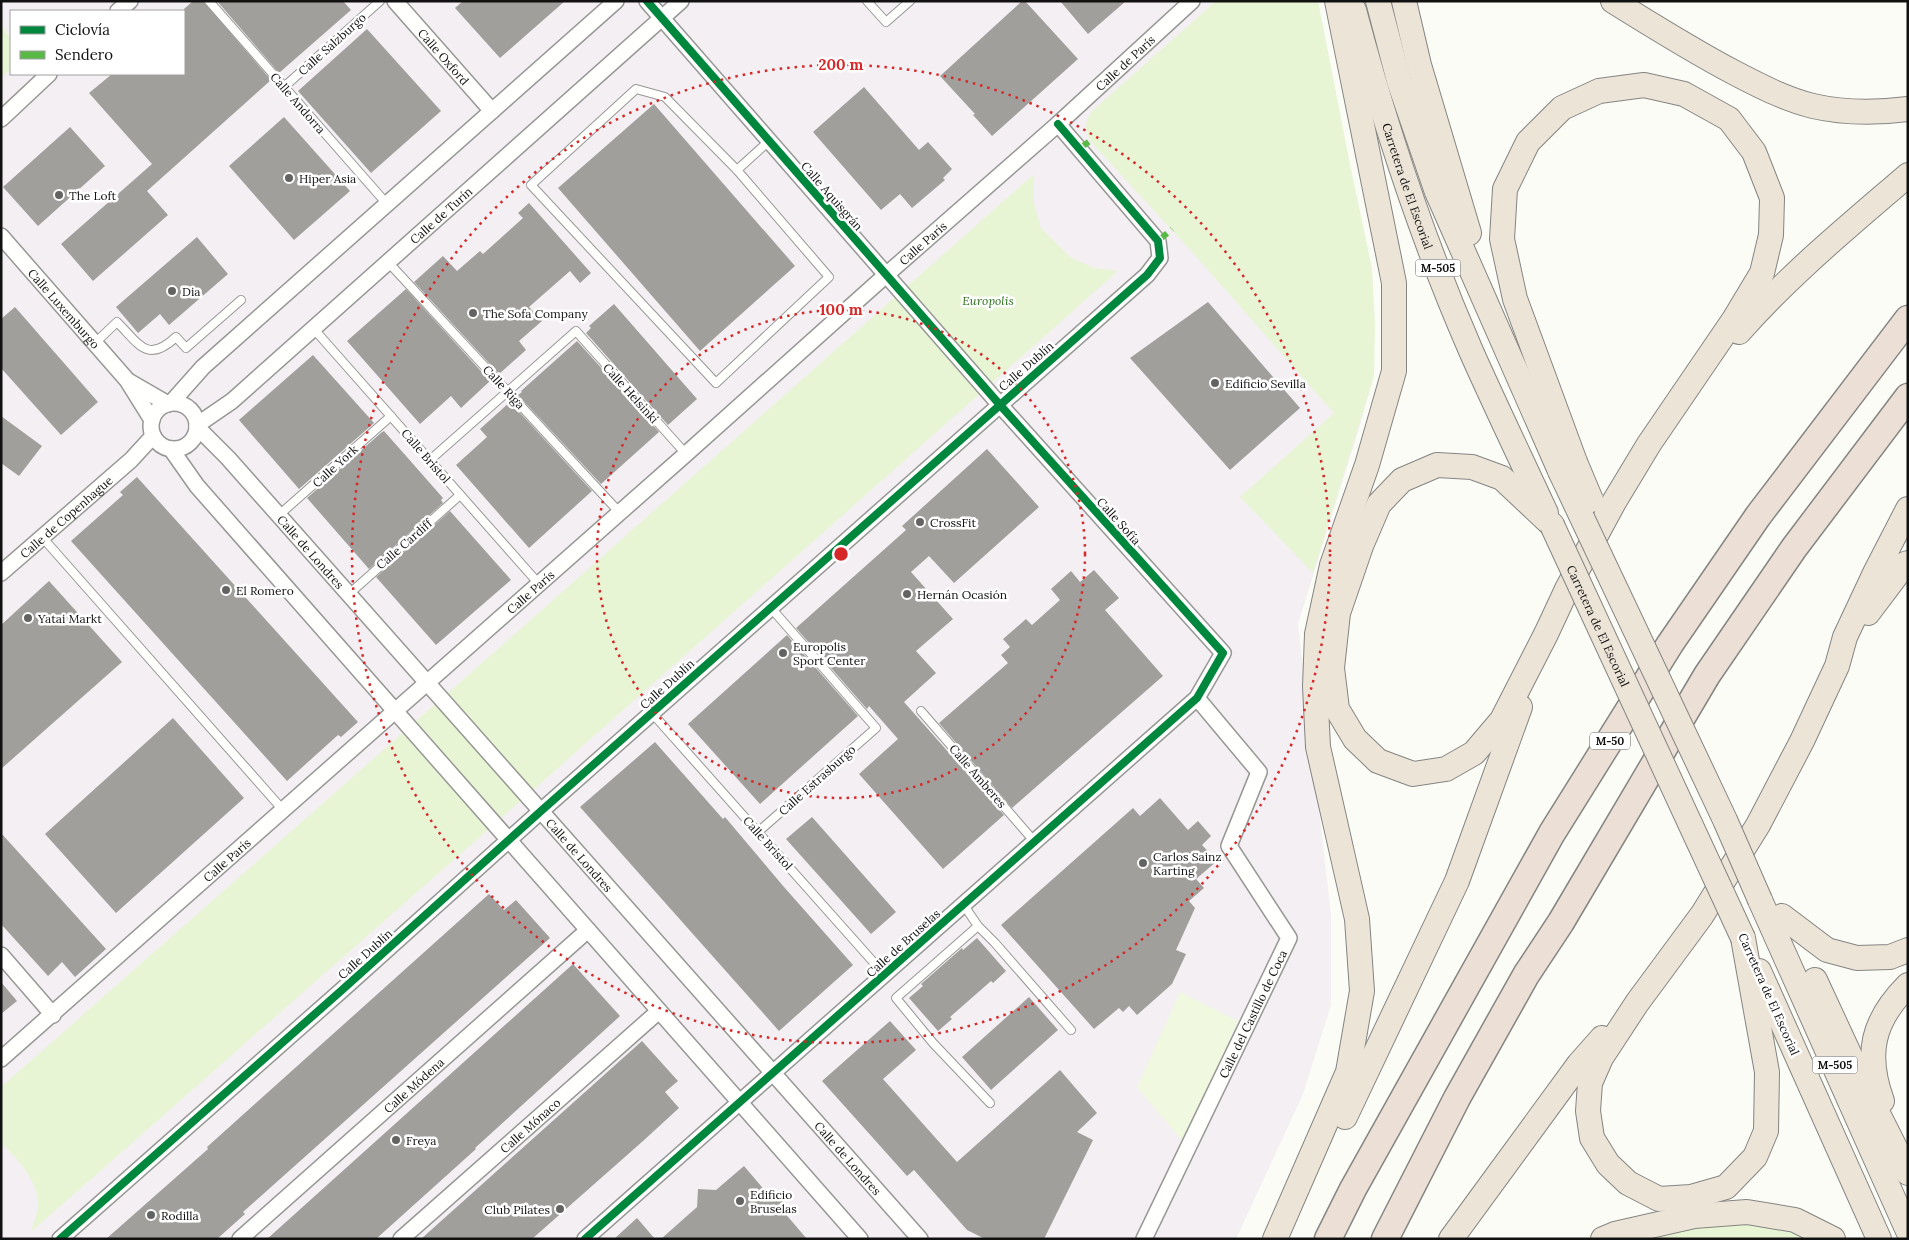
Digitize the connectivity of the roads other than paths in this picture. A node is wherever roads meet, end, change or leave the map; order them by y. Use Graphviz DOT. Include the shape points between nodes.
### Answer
graph roads {
  1 [pos="130,1"];
  2 [pos="209,1"];
  3 [pos="380,1"];
  4 [pos="395,1"];
  5 [pos="616,1"];
  6 [pos="647,1"];
  7 [pos="681,1"];
  8 [pos="867,1"];
  9 [pos="910,1"];
  10 [pos="1192,1"];
  11 [pos="1337,1"];
  12 [pos="1351,1"];
  13 [pos="1378,1"];
  14 [pos="1404,1"];
  15 [pos="1613,1"];
  16 [pos="119,10"];
  17 [pos="662,18"];
  18 [pos="47,75"];
  19 [pos="284,87"];
  20 [pos="24,96"];
  21 [pos="1,104"];
  22 [pos="1908,109"];
  23 [pos="492,111"];
  24 [pos="1,120"];
  25 [pos="1058,124"];
  26 [pos="769,141"];
  27 [pos="737,170"];
  28 [pos="1908,175"];
  29 [pos="387,204"];
  30 [pos="1,236"];
  31 [pos="388,262"];
  32 [pos="886,275"];
  33 [pos="240,300"];
  34 [pos="1908,319"];
  35 [pos="313,328"];
  36 [pos="1498,331"];
  37 [pos="95,342"];
  38 [pos="127,380"];
  39 [pos="508,391"];
  40 [pos="1908,397"];
  41 [pos="169,404"];
  42 [pos="1675,404"];
  43 [pos="1000,405"];
  44 [pos="391,416"];
  45 [pos="152,420"];
  46 [pos="197,426"];
  47 [pos="163,444"];
  48 [pos="686,454"];
  49 [pos="430,460"];
  50 [pos="1568,467"];
  51 [pos="460,495"];
  52 [pos="1908,509"];
  53 [pos="620,513"];
  54 [pos="279,515"];
  55 [pos="1552,525"];
  56 [pos="42,537"];
  57 [pos="1908,563"];
  58 [pos="1,573"];
  59 [pos="539,584"];
  60 [pos="348,594"];
  61 [pos="770,608"];
  62 [pos="1546,634"];
  63 [pos="1223,653"];
  64 [pos="1837,666"];
  65 [pos="427,683"];
  66 [pos="1197,698"];
  67 [pos="395,711"];
  68 [pos="921,711"];
  69 [pos="652,712"];
  70 [pos="283,810"];
  71 [pos="541,811"];
  72 [pos="758,832"];
  73 [pos="509,840"];
  74 [pos="1034,841"];
  75 [pos="1763,892"];
  76 [pos="963,904"];
  77 [pos="1782,916"];
  78 [pos="1560,922"];
  79 [pos="978,926"];
  80 [pos="588,930"];
  81 [pos="1744,938"];
  82 [pos="1908,950"];
  83 [pos="1,955"];
  84 [pos="884,974"];
  85 [pos="1908,985"];
  86 [pos="1638,1003"];
  87 [pos="659,1011"];
  88 [pos="53,1014"];
  89 [pos="1072,1030"];
  90 [pos="1,1059"];
  91 [pos="772,1073"];
  92 [pos="739,1102"];
  93 [pos="990,1103"];
  94 [pos="1903,1163"];
  95 [pos="1908,1230"];
  96 [pos="1329,1236"];
  97 [pos="60,1239"];
  98 [pos="240,1239"];
  99 [pos="401,1239"];
  100 [pos="585,1239"];
  101 [pos="860,1239"];
  102 [pos="920,1239"];
  103 [pos="1144,1239"];
  104 [pos="1275,1239"];
  105 [pos="1284,1239"];
  106 [pos="1385,1239"];
  107 [pos="1405,1239"];
  108 [pos="1451,1239"];
  109 [pos="1603,1239"];
  110 [pos="1833,1239"];
  111 [pos="1879,1239"];
  1 -- 16 [label="street"];
  2 -- 19 [label="lane, Calle Andorra"];
  3 -- 19 [label="lane, Calle Salzburgo"];
  4 -- 23 [label="street, Calle Oxford"];
  5 -- 23 [label="street"];
  6 -- 17 [label="street, Calle Aquisgrán"];
  7 -- 17 [label="street, Calle de Turín"];
  8 -- 9 [label="lane" via="886,22"];
  10 -- 25 [label="street, Calle de París"];
  11 -- 104 [label="highway" via="1394,284 1394,371 1367,465 1332,565 1317,642 1318,747 1357,919 1362,991 1348,1072"];
  12 -- 55 [label="highway, Carretera de El Escorial / M-505" via="1376,91 1426,239 1471,350"];
  13 -- 36 [label="highway, Carretera de El Escorial / M-505" via="1399,81 1437,192"];
  14 -- 36 [label="highway, M-505" via="1419,65"];
  15 -- 22 [label="highway" via="1697,53 1765,89 1812,106 1887,112"];
  17 -- 26 [label="street, Calle Aquisgrán"];
  17 -- 31 [label="street, Calle de Turín"];
  18 -- 20 [label="street"];
  19 -- 29 [label="lane, Calle Andorra"];
  20 -- 21 [label="street"];
  20 -- 24 [label="street"];
  23 -- 29 [label="street"];
  25 -- 32 [label="street, Calle París"];
  25 -- 43 [label="street, Calle Dublín" via="1158,241 1160,258 1147,275"];
  26 -- 27 [label="lane"];
  26 -- 32 [label="street, Calle Aquisgrán"];
  27 -- 27 [label="lane" via="829,277 716,384 531,185 636,89 665,97"];
  28 -- 42 [label="highway" via="1761,307"];
  29 -- 41 [label="street" via="202,367"];
  30 -- 37 [label="street, Calle Luxemburgo"];
  31 -- 35 [label="street, Calle de Turín"];
  31 -- 39 [label="lane, Calle Riga"];
  32 -- 43 [label="street, Calle Aquisgrán"];
  32 -- 48 [label="street, Calle París"];
  33 -- 37 [label="lane" via="186,348 176,337 162,348 144,349 116,322"];
  34 -- 96 [label="highway, M-50" via="1758,516 1670,644 1552,833"];
  35 -- 44 [label="lane, Calle Bristol"];
  35 -- 46 [label="street, Calle de Turín" via="232,401"];
  36 -- 50 [label="highway, Carretera de El Escorial / M-505"];
  37 -- 38 [label="street, Calle Luxemburgo"];
  38 -- 41 [label="street, Calle Luxemburgo"];
  38 -- 45 [label="street, Calle Luxemburgo"];
  39 -- 48 [label="lane, Calle Helsinki" via="576,332"];
  39 -- 49 [label="lane"];
  39 -- 53 [label="lane, Calle Riga"];
  40 -- 78 [label="highway" via="1794,548 1707,675"];
  41 -- 45 [label="street" via="161,407"];
  41 -- 46 [label="street" via="186,406 192,411"];
  42 -- 50 [label="highway" via="1762,273 1771,235 1772,198 1754,152 1729,119 1684,94 1644,85 1599,91 1562,108 1528,142 1505,190 1502,238 1515,299"];
  42 -- 62 [label="highway" via="1614,502"];
  43 -- 61 [label="street, Calle Dublín"];
  43 -- 63 [label="street, Calle Sofía"];
  44 -- 49 [label="lane, Calle Bristol"];
  44 -- 54 [label="lane, Calle York"];
  45 -- 47 [label="street"];
  46 -- 47 [label="street" via="195,437 189,444 181,448"];
  46 -- 54 [label="street, Calle de Londres"];
  47 -- 56 [label="street, Calle de Copenhague" via="131,460"];
  47 -- 67 [label="street"];
  48 -- 53 [label="street, Calle París"];
  49 -- 51 [label="lane, Calle Bristol"];
  50 -- 75 [label="highway, bridge" via="1605,535 1645,650 1725,820 1749,853"];
  51 -- 59 [label="lane, Calle Bristol"];
  51 -- 60 [label="lane, Calle Cardiff"];
  52 -- 64 [label="highway" via="1845,637"];
  53 -- 59 [label="street, Calle París"];
  54 -- 60 [label="street, Calle de Londres"];
  55 -- 62 [label="highway" via="1502,478 1472,467 1437,465 1402,480 1379,504 1338,613 1332,668 1337,709 1354,739 1378,761 1413,774 1446,769 1474,754 1502,720"];
  55 -- 81 [label="highway, Carretera de El Escorial / M-505, bridge"];
  56 -- 58 [label="street, Calle de Copenhague"];
  56 -- 70 [label="lane"];
  57 -- 64 [label="highway" via="1870,608 1853,646"];
  59 -- 65 [label="street, Calle París"];
  60 -- 65 [label="street, Calle de Londres"];
  61 -- 69 [label="street, Calle Dublín"];
  61 -- 72 [label="lane, Calle Estrasburgo" via="876,728"];
  62 -- 105 [label="highway" via="1457,881"];
  63 -- 66 [label="street, Calle de Bruselas"];
  64 -- 86 [label="highway" via="1758,824 1702,915"];
  65 -- 67 [label="street, Calle París"];
  65 -- 71 [label="street, Calle de Londres"];
  66 -- 74 [label="street, Calle de Bruselas"];
  66 -- 103 [label="street, Calle del Castillo de Coca" via="1259,772 1229,846 1289,938"];
  67 -- 70 [label="street, Calle París"];
  67 -- 73 [label="street"];
  68 -- 74 [label="lane, Calle Amberes"];
  69 -- 71 [label="street, Calle Dublín"];
  69 -- 72 [label="lane, Calle Bristol"];
  70 -- 88 [label="street, Calle París"];
  71 -- 73 [label="street, Calle Dublín"];
  71 -- 91 [label="street, Calle de Londres"];
  72 -- 84 [label="lane, Calle Bristol"];
  73 -- 80 [label="street"];
  73 -- 97 [label="street, Calle Dublín"];
  74 -- 76 [label="street, Calle de Bruselas"];
  75 -- 77 [label="highway"];
  75 -- 95 [label="highway, M-505"];
  76 -- 79 [label="lane"];
  76 -- 84 [label="street, Calle de Bruselas"];
  77 -- 82 [label="highway" via="1827,950 1857,958 1890,957"];
  77 -- 94 [label="highway"];
  78 -- 106 [label="highway" via="1526,975 1457,1098"];
  78 -- 107 [label="highway"];
  79 -- 89 [label="lane"];
  79 -- 93 [label="lane" via="896,998"];
  80 -- 87 [label="street"];
  80 -- 98 [label="street, Calle Módena"];
  81 -- 86 [label="highway" via="1768,1072 1766,1131 1755,1157 1726,1187 1691,1197 1659,1198 1628,1183 1608,1164 1592,1138 1588,1111 1590,1083 1601,1058"];
  81 -- 111 [label="highway, Carretera de El Escorial / M-505"];
  83 -- 88 [label="street"];
  84 -- 91 [label="street, Calle de Bruselas"];
  85 -- 94 [label="highway" via="1892,1001 1880,1022 1873,1047 1876,1084"];
  86 -- 108 [label="highway" via="1579,1064"];
  87 -- 92 [label="street"];
  87 -- 99 [label="street, Calle Mónaco"];
  88 -- 90 [label="street, Calle París"];
  91 -- 92 [label="street, Calle de Bruselas"];
  91 -- 102 [label="street, Calle de Londres"];
  92 -- 100 [label="street, Calle de Bruselas"];
  92 -- 101 [label="street"];
  109 -- 110 [label="highway" via="1694,1216 1747,1212 1795,1220"];
}
